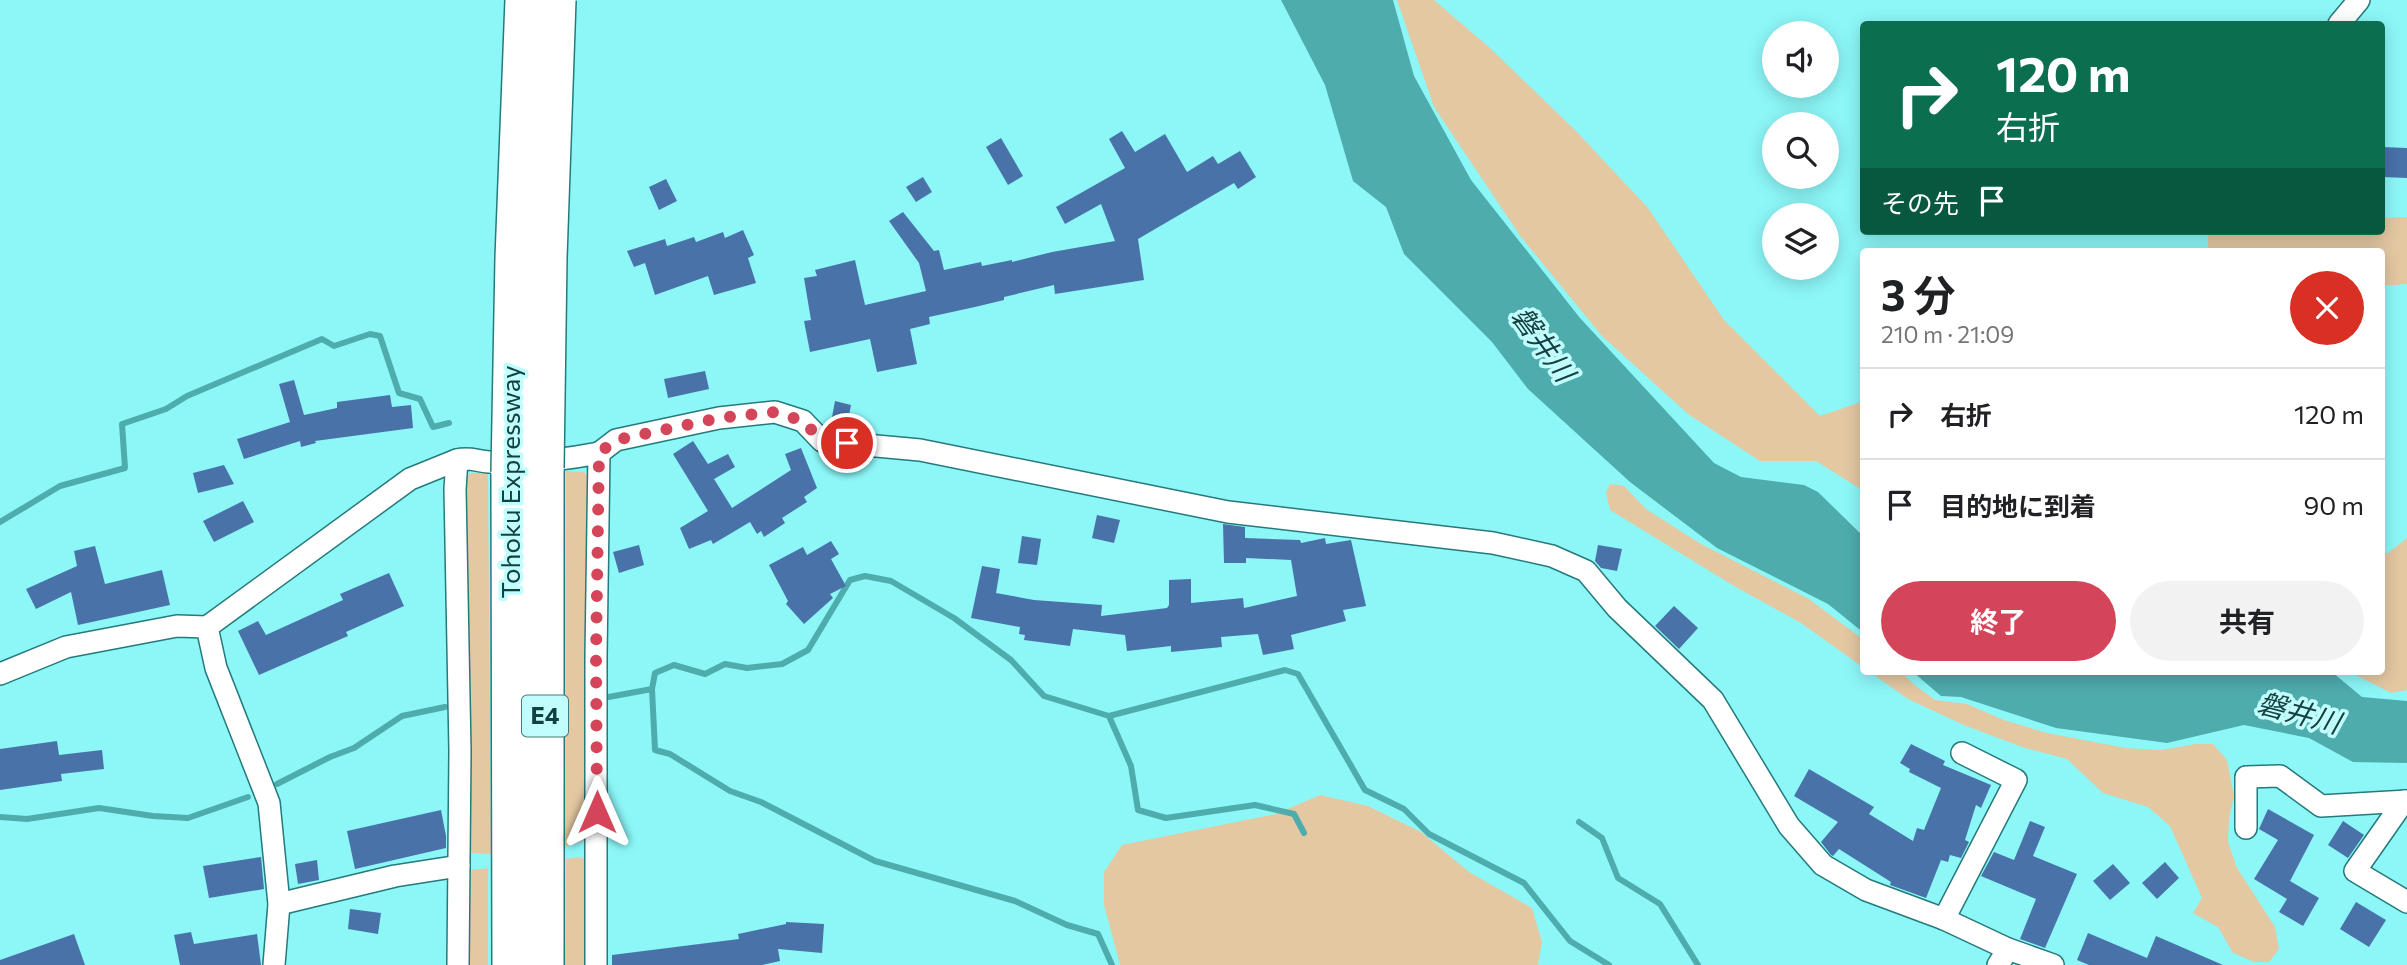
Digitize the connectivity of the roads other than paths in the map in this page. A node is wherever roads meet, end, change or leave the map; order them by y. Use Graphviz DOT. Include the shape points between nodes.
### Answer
graph roads {
  1 [pos="524,0"];
  2 [pos="558,0"];
  3 [pos="2359,0"];
  4 [pos="2342,21"];
  5 [pos="599,453"];
  6 [pos="463,458"];
  7 [pos="515,462"];
  8 [pos="207,627"];
  9 [pos="0,674"];
  10 [pos="1962,753"];
  11 [pos="2406,801"];
  12 [pos="2246,828"];
  13 [pos="459,866"];
  14 [pos="2407,902"];
  15 [pos="279,904"];
  16 [pos="1944,919"];
  17 [pos="2003,957"];
  18 [pos="274,965"];
  19 [pos="458,965"];
  20 [pos="511,965"];
  21 [pos="545,965"];
  22 [pos="596,965"];
  23 [pos="2053,965"];
  1 -- 7 [label="highway, Tohoku Expressway / E4, bridge" via="514,244"];
  2 -- 7 [label="highway, Tohoku Expressway / E4, bridge" via="548,258"];
  3 -- 4 [label="street"];
  5 -- 6 [label="street" via="565,460 487,462"];
  5 -- 16 [label="street" via="616,440 719,418 775,412 803,421 822,441 920,450 1228,512 1493,543 1552,556 1586,571 1617,608 1713,700 1789,826 1823,865 1866,890"];
  5 -- 22 [label="street"];
  6 -- 7 [label="street"];
  6 -- 8 [label="street" via="410,479"];
  6 -- 13 [label="street" via="455,489"];
  7 -- 20 [label="highway, Tohoku Expressway / E4"];
  7 -- 21 [label="highway, Tohoku Expressway / E4"];
  8 -- 9 [label="street" via="177,626 66,647"];
  8 -- 15 [label="street" via="216,668 269,803"];
  10 -- 16 [label="street" via="2016,780"];
  11 -- 12 [label="street" via="2320,806 2280,776 2246,777"];
  11 -- 14 [label="street" via="2355,871"];
  13 -- 15 [label="street"];
  13 -- 19 [label="street"];
  15 -- 18 [label="street"];
  16 -- 17 [label="street"];
  17 -- 23 [label="street"];
}
